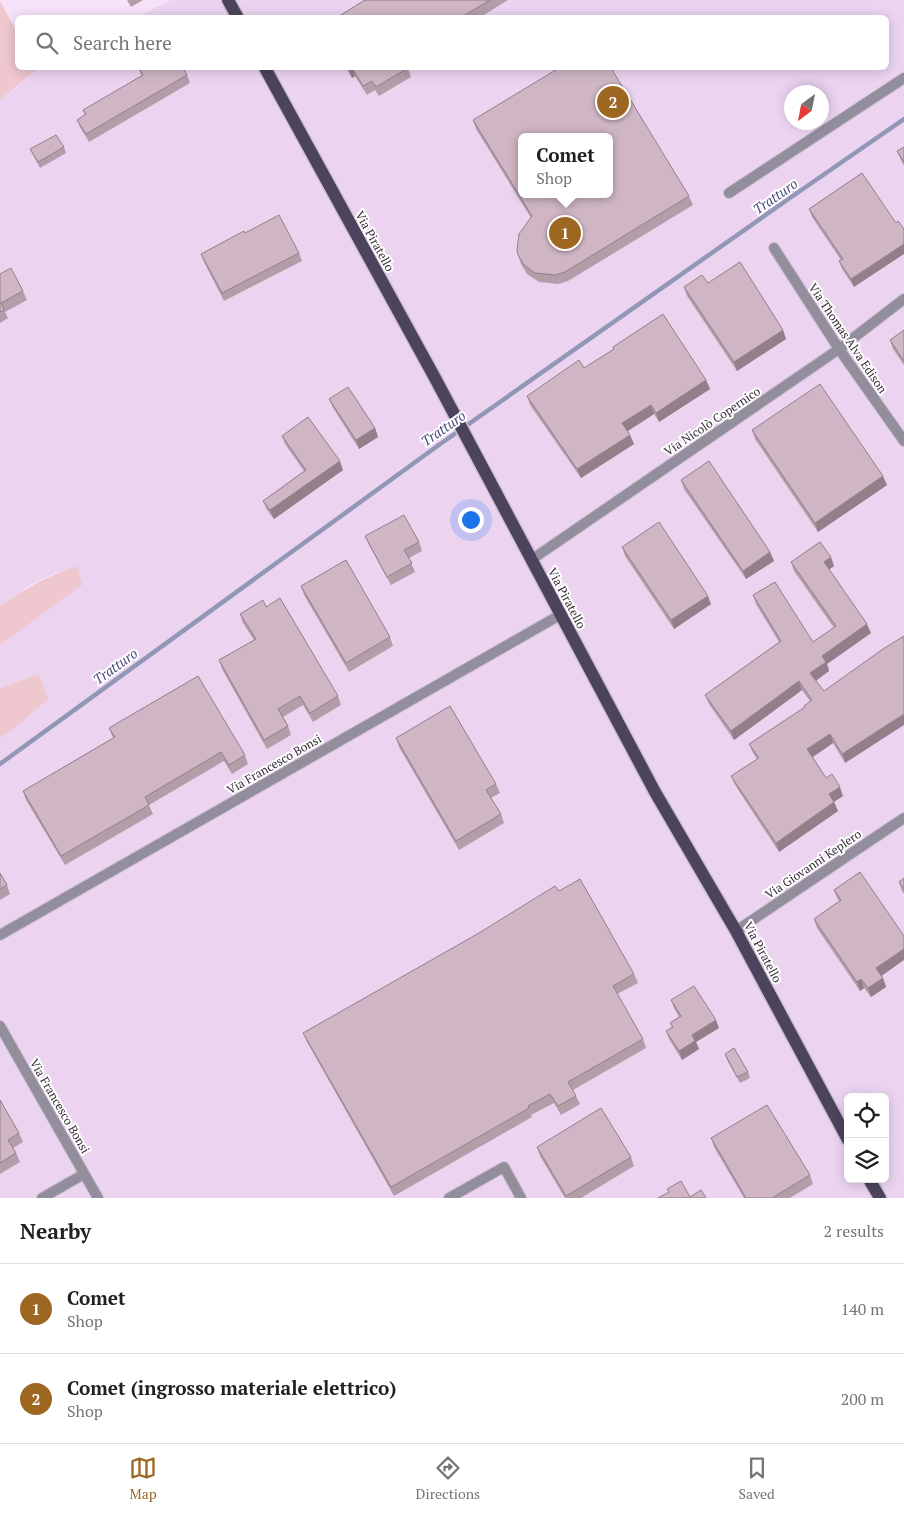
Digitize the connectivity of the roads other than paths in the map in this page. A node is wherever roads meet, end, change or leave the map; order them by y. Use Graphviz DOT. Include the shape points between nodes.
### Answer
graph roads {
  1 [pos="228,0"];
  2 [pos="236,15"];
  3 [pos="266,70"];
  4 [pos="904,78"];
  5 [pos="729,194"];
  6 [pos="774,248"];
  7 [pos="904,299"];
  8 [pos="839,349"];
  9 [pos="904,440"];
  10 [pos="531,560"];
  11 [pos="560,615"];
  12 [pos="904,818"];
  13 [pos="736,931"];
  14 [pos="0,935"];
  15 [pos="0,1026"];
  16 [pos="847,1138"];
  17 [pos="84,1174"];
  18 [pos="42,1198"];
  19 [pos="98,1198"];
  20 [pos="449,1198"];
  21 [pos="521,1198"];
  1 -- 2 [label="main road"];
  3 -- 10 [label="main road, Via Piratello"];
  4 -- 5 [label="street"];
  6 -- 8 [label="street, Via Thomas Alva Edison"];
  7 -- 8 [label="street, Via Nicolò Copernico"];
  8 -- 9 [label="street, Via Thomas Alva Edison"];
  8 -- 10 [label="street, Via Nicolò Copernico"];
  10 -- 11 [label="main road, Via Piratello"];
  11 -- 13 [label="main road, Via Piratello" via="655,792"];
  11 -- 14 [label="street, Via Francesco Bonsi"];
  12 -- 13 [label="street, Via Giovanni Keplero"];
  13 -- 16 [label="main road, Via Piratello"];
  15 -- 17 [label="street, Via Francesco Bonsi"];
  17 -- 18 [label="street"];
  17 -- 19 [label="street, Via Francesco Bonsi"];
  20 -- 21 [label="street" via="504,1167"];
}
